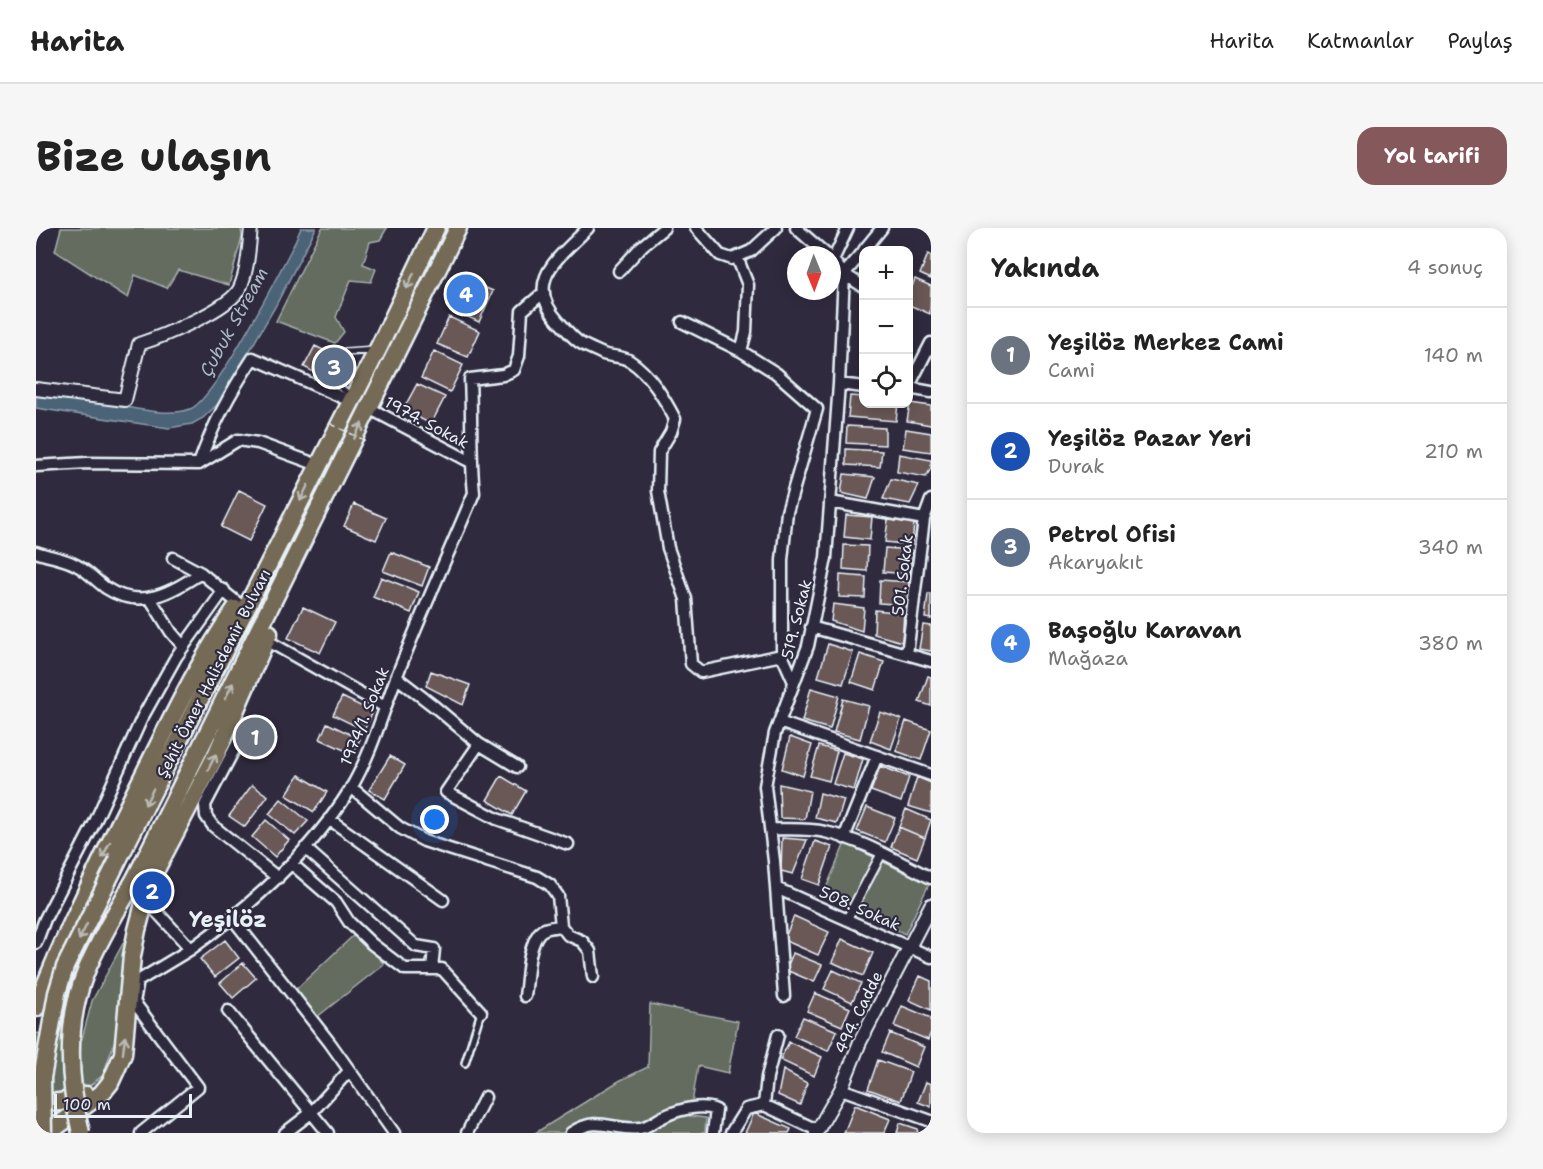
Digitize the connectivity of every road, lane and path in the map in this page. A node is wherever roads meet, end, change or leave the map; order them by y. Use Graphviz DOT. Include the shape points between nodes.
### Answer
graph roads {
  1 [pos="251,228"];
  2 [pos="436,228"];
  3 [pos="458,228"];
  4 [pos="588,228"];
  5 [pos="664,228"];
  6 [pos="696,228"];
  7 [pos="776,228"];
  8 [pos="796,228"];
  9 [pos="848,228"];
  10 [pos="882,228"];
  11 [pos="817,246"];
  12 [pos="839,246"];
  13 [pos="868,246"];
  14 [pos="737,257"];
  15 [pos="859,257"];
  16 [pos="841,270"];
  17 [pos="620,271"];
  18 [pos="844,274"];
  19 [pos="859,284"];
  20 [pos="543,293"];
  21 [pos="682,322"];
  22 [pos="931,342"];
  23 [pos="377,350"];
  24 [pos="741,351"];
  25 [pos="913,379"];
  26 [pos="839,384"];
  27 [pos="859,386"];
  28 [pos="913,388"];
  29 [pos="36,389"];
  30 [pos="931,392"];
  31 [pos="351,399"];
  32 [pos="369,408"];
  33 [pos="331,424"];
  34 [pos="366,441"];
  35 [pos="471,462"];
  36 [pos="199,464"];
  37 [pos="318,465"];
  38 [pos="36,466"];
  39 [pos="931,500"];
  40 [pos="830,501"];
  41 [pos="924,519"];
  42 [pos="36,552"];
  43 [pos="172,558"];
  44 [pos="295,559"];
  45 [pos="270,562"];
  46 [pos="201,573"];
  47 [pos="224,590"];
  48 [pos="150,598"];
  49 [pos="239,604"];
  50 [pos="812,627"];
  51 [pos="267,640"];
  52 [pos="183,646"];
  53 [pos="907,654"];
  54 [pos="782,655"];
  55 [pos="931,661"];
  56 [pos="396,677"];
  57 [pos="794,682"];
  58 [pos="385,707"];
  59 [pos="779,722"];
  60 [pos="237,744"];
  61 [pos="478,744"];
  62 [pos="876,756"];
  63 [pos="517,767"];
  64 [pos="931,776"];
  65 [pos="351,787"];
  66 [pos="329,819"];
  67 [pos="770,829"];
  68 [pos="844,837"];
  69 [pos="568,844"];
  70 [pos="305,848"];
  71 [pos="882,854"];
  72 [pos="292,864"];
  73 [pos="278,878"];
  74 [pos="931,878"];
  75 [pos="776,888"];
  76 [pos="145,899"];
  77 [pos="443,900"];
  78 [pos="931,905"];
  79 [pos="233,919"];
  80 [pos="847,919"];
  81 [pos="561,926"];
  82 [pos="36,944"];
  83 [pos="909,946"];
  84 [pos="191,949"];
  85 [pos="931,957"];
  86 [pos="432,969"];
  87 [pos="593,977"];
  88 [pos="525,996"];
  89 [pos="784,996"];
  90 [pos="36,1008"];
  91 [pos="228,1011"];
  92 [pos="481,1012"];
  93 [pos="778,1035"];
  94 [pos="465,1063"];
  95 [pos="350,1071"];
  96 [pos="110,1083"];
  97 [pos="841,1089"];
  98 [pos="36,1096"];
  99 [pos="485,1097"];
  100 [pos="764,1105"];
  101 [pos="311,1113"];
  102 [pos="931,1120"];
  103 [pos="816,1131"];
  104 [pos="390,1132"];
  105 [pos="43,1133"];
  106 [pos="48,1133"];
  107 [pos="81,1133"];
  108 [pos="141,1133"];
  109 [pos="285,1133"];
  110 [pos="328,1133"];
  111 [pos="467,1133"];
  112 [pos="572,1133"];
  113 [pos="713,1133"];
  114 [pos="731,1133"];
  1 -- 29 [label="street" via="239,289 196,320 139,344 125,400"];
  2 -- 23 [label="highway, Şehit Ömer Halisdemir Bulvarı, one-way"];
  3 -- 32 [label="highway, Şehit Ömer Halisdemir Bulvarı"];
  4 -- 20 [label="street" via="549,270"];
  5 -- 17 [label="street"];
  6 -- 14 [label="street" via="720,255"];
  7 -- 14 [label="street" via="751,251"];
  8 -- 11 [label="street"];
  9 -- 12 [label="street"];
  10 -- 13 [label="street"];
  14 -- 24 [label="street" via="748,285"];
  15 -- 18 [label="street"];
  16 -- 18 [label="street"];
  18 -- 19 [label="street"];
  18 -- 26 [label="street, 519. Sokak"];
  20 -- 35 [label="street" via="522,311 519,356 514,370 470,379"];
  20 -- 54 [label="street" via="551,313 581,344 628,360 644,374 675,418 659,452 658,491 668,548 686,599 691,664 701,672"];
  21 -- 24 [label="street"];
  22 -- 25 [label="street"];
  23 -- 31 [label="highway, Şehit Ömer Halisdemir Bulvarı"];
  23 -- 31 [label="lane" via="345,352 330,380"];
  24 -- 54 [label="street" via="776,373 817,410 787,512 782,560"];
  26 -- 27 [label="street"];
  26 -- 40 [label="street, 519. Sokak"];
  28 -- 30 [label="street"];
  31 -- 36 [label="street" via="254,358 229,394"];
  31 -- 37 [label="highway, Şehit Ömer Halisdemir Bulvarı"];
  32 -- 35 [label="street, 1974. Sokak"];
  44 -- 32 [label="highway, Şehit Ömer Halisdemir Bulvarı, one-way"];
  33 -- 34 [label="path, bridge"];
  35 -- 56 [label="street, 1974/1. Sokak" via="474,493"];
  36 -- 37 [label="street" via="238,440 258,443"];
  36 -- 38 [label="street"];
  37 -- 45 [label="highway, Şehit Ömer Halisdemir Bulvarı, one-way"];
  39 -- 41 [label="street, 501. Sokak"];
  40 -- 41 [label="street"];
  40 -- 50 [label="street, 519. Sokak" via="826,558"];
  41 -- 53 [label="street, 501. Sokak"];
  42 -- 48 [label="street" via="79,566 118,595"];
  43 -- 46 [label="street"];
  44 -- 51 [label="highway, Şehit Ömer Halisdemir Bulvarı"];
  107 -- 44 [label="highway, Şehit Ömer Halisdemir Bulvarı, one-way, bridge" via="70,1051 73,1014 86,970"];
  45 -- 49 [label="highway"];
  45 -- 105 [label="highway, Şehit Ömer Halisdemir Bulvarı, one-way, bridge" via="65,967 42,1078"];
  46 -- 47 [label="street"];
  46 -- 48 [label="street" via="176,589"];
  47 -- 49 [label="street"];
  47 -- 52 [label="street"];
  48 -- 52 [label="street"];
  49 -- 90 [label="highway, one-way" via="216,636 161,741 91,881"];
  50 -- 53 [label="street"];
  50 -- 57 [label="street, 519. Sokak"];
  51 -- 58 [label="street"];
  76 -- 51 [label="highway, Şehit Ömer Halisdemir Bulvarı, one-way" via="150,881 216,755"];
  52 -- 82 [label="street" via="142,718"];
  53 -- 55 [label="street"];
  54 -- 57 [label="street"];
  56 -- 58 [label="street, 1974/1. Sokak"];
  56 -- 61 [label="street"];
  57 -- 59 [label="street, 519. Sokak"];
  58 -- 65 [label="street, 1974/1. Sokak"];
  59 -- 62 [label="street"];
  59 -- 67 [label="street, 519. Sokak" via="765,786"];
  60 -- 73 [label="street" via="205,805 206,816 213,826"];
  61 -- 63 [label="street"];
  61 -- 69 [label="street" via="446,792 497,819"];
  62 -- 64 [label="street"];
  62 -- 68 [label="street"];
  65 -- 66 [label="street, 1974/1. Sokak"];
  65 -- 81 [label="street" via="400,828 424,841 537,877 550,885 558,896"];
  66 -- 70 [label="street, 1974/1. Sokak"];
  66 -- 77 [label="street"];
  67 -- 68 [label="street" via="824,831"];
  67 -- 75 [label="street, 519. Sokak"];
  68 -- 71 [label="street"];
  70 -- 72 [label="street, 1974/1. Sokak"];
  70 -- 86 [label="street" via="416,946 434,949"];
  71 -- 74 [label="street"];
  71 -- 80 [label="street"];
  72 -- 73 [label="street, 1974/1. Sokak"];
  72 -- 86 [label="street" via="336,902 349,922 372,944 405,969"];
  73 -- 79 [label="street, 1974/1. Sokak"];
  75 -- 80 [label="street, 508. Sokak"];
  75 -- 89 [label="street, 519. Sokak"];
  76 -- 84 [label="street"];
  96 -- 76 [label="highway, Şehit Ömer Halisdemir Bulvarı, one-way" via="123,1054 132,956"];
  78 -- 83 [label="street, 494. Cadde"];
  79 -- 84 [label="street, 1974/1. Sokak"];
  79 -- 95 [label="street"];
  80 -- 83 [label="street, 508. Sokak"];
  81 -- 87 [label="street" via="590,951"];
  81 -- 88 [label="street" via="539,933 531,951"];
  83 -- 85 [label="street, 508. Sokak"];
  83 -- 97 [label="street, 494. Cadde" via="860,1042"];
  84 -- 108 [label="street, 1974/1. Sokak" via="138,981 134,1002 198,1087"];
  86 -- 92 [label="street" via="442,969"];
  91 -- 101 [label="street"];
  92 -- 94 [label="lane"];
  93 -- 100 [label="street"];
  95 -- 101 [label="street"];
  95 -- 104 [label="street"];
  96 -- 98 [label="highway" via="59,1102 45,1102"];
  96 -- 106 [label="highway, Şehit Ömer Halisdemir Bulvarı"];
  97 -- 102 [label="street"];
  97 -- 103 [label="street, 494. Cadde"];
  99 -- 111 [label="street"];
  100 -- 103 [label="street"];
  100 -- 114 [label="street" via="746,1109"];
  101 -- 109 [label="street"];
  101 -- 110 [label="street"];
  112 -- 113 [label="street" via="586,1124 598,1123 641,1128 667,1115 706,1106 716,1110"];
}
